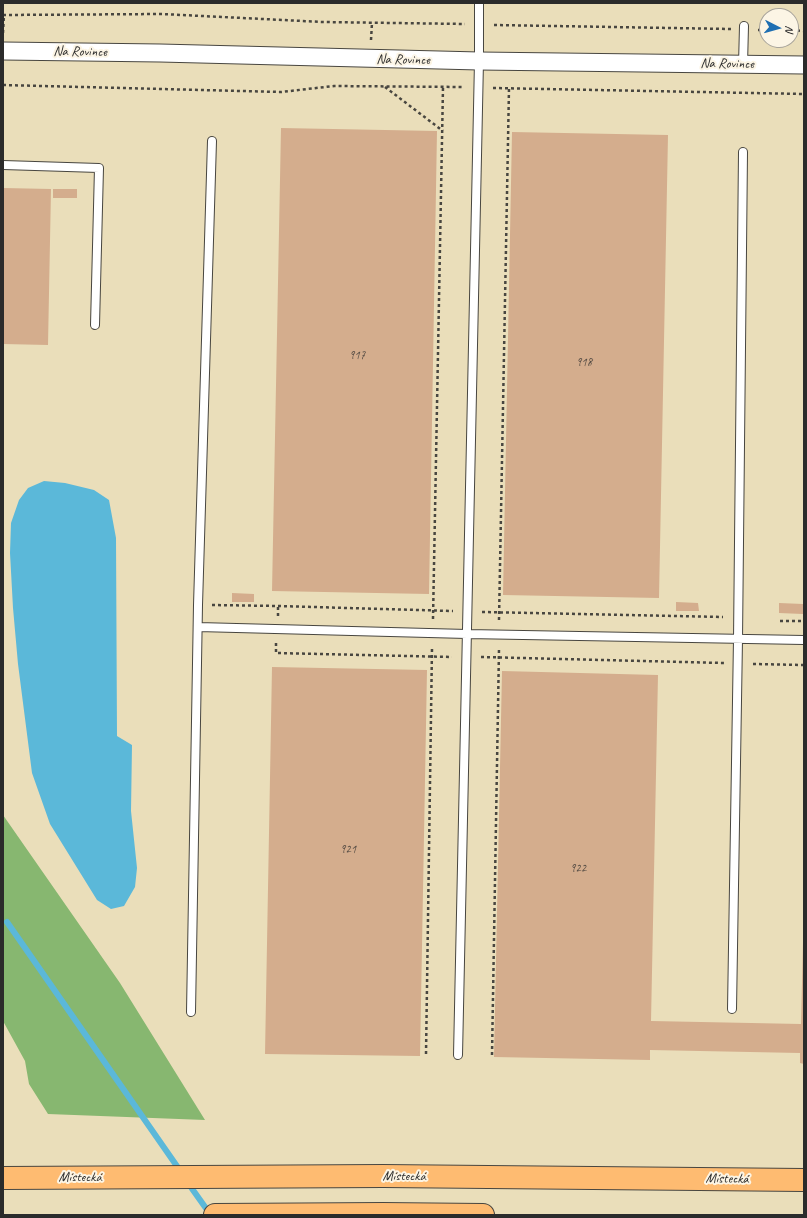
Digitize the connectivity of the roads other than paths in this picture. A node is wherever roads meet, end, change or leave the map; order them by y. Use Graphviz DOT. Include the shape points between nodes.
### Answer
graph roads {
  1 [pos="479,3"];
  2 [pos="744,28"];
  3 [pos="3,51"];
  4 [pos="479,61"];
  5 [pos="743,64"];
  6 [pos="804,65"];
  7 [pos="212,140"];
  8 [pos="743,152"];
  9 [pos="3,165"];
  10 [pos="95,325"];
  11 [pos="198,627"];
  12 [pos="467,634"];
  13 [pos="738,639"];
  14 [pos="804,640"];
  15 [pos="732,1009"];
  16 [pos="191,1012"];
  17 [pos="458,1055"];
  18 [pos="3,1178"];
  19 [pos="804,1180"];
  20 [pos="215,1215"];
  21 [pos="483,1215"];
  1 -- 4 [label="lane"];
  2 -- 5 [label="lane"];
  3 -- 4 [label="street, Na Rovince"];
  4 -- 5 [label="street, Na Rovince"];
  4 -- 12 [label="lane"];
  5 -- 6 [label="street, Na Rovince"];
  7 -- 11 [label="lane"];
  8 -- 13 [label="lane"];
  9 -- 10 [label="lane" via="99,168"];
  11 -- 12 [label="lane"];
  11 -- 16 [label="lane"];
  12 -- 13 [label="lane"];
  12 -- 17 [label="lane"];
  13 -- 14 [label="lane"];
  13 -- 15 [label="lane"];
  18 -- 19 [label="highway, Místecká" via="391,1176"];
  20 -- 21 [label="highway"];
}
